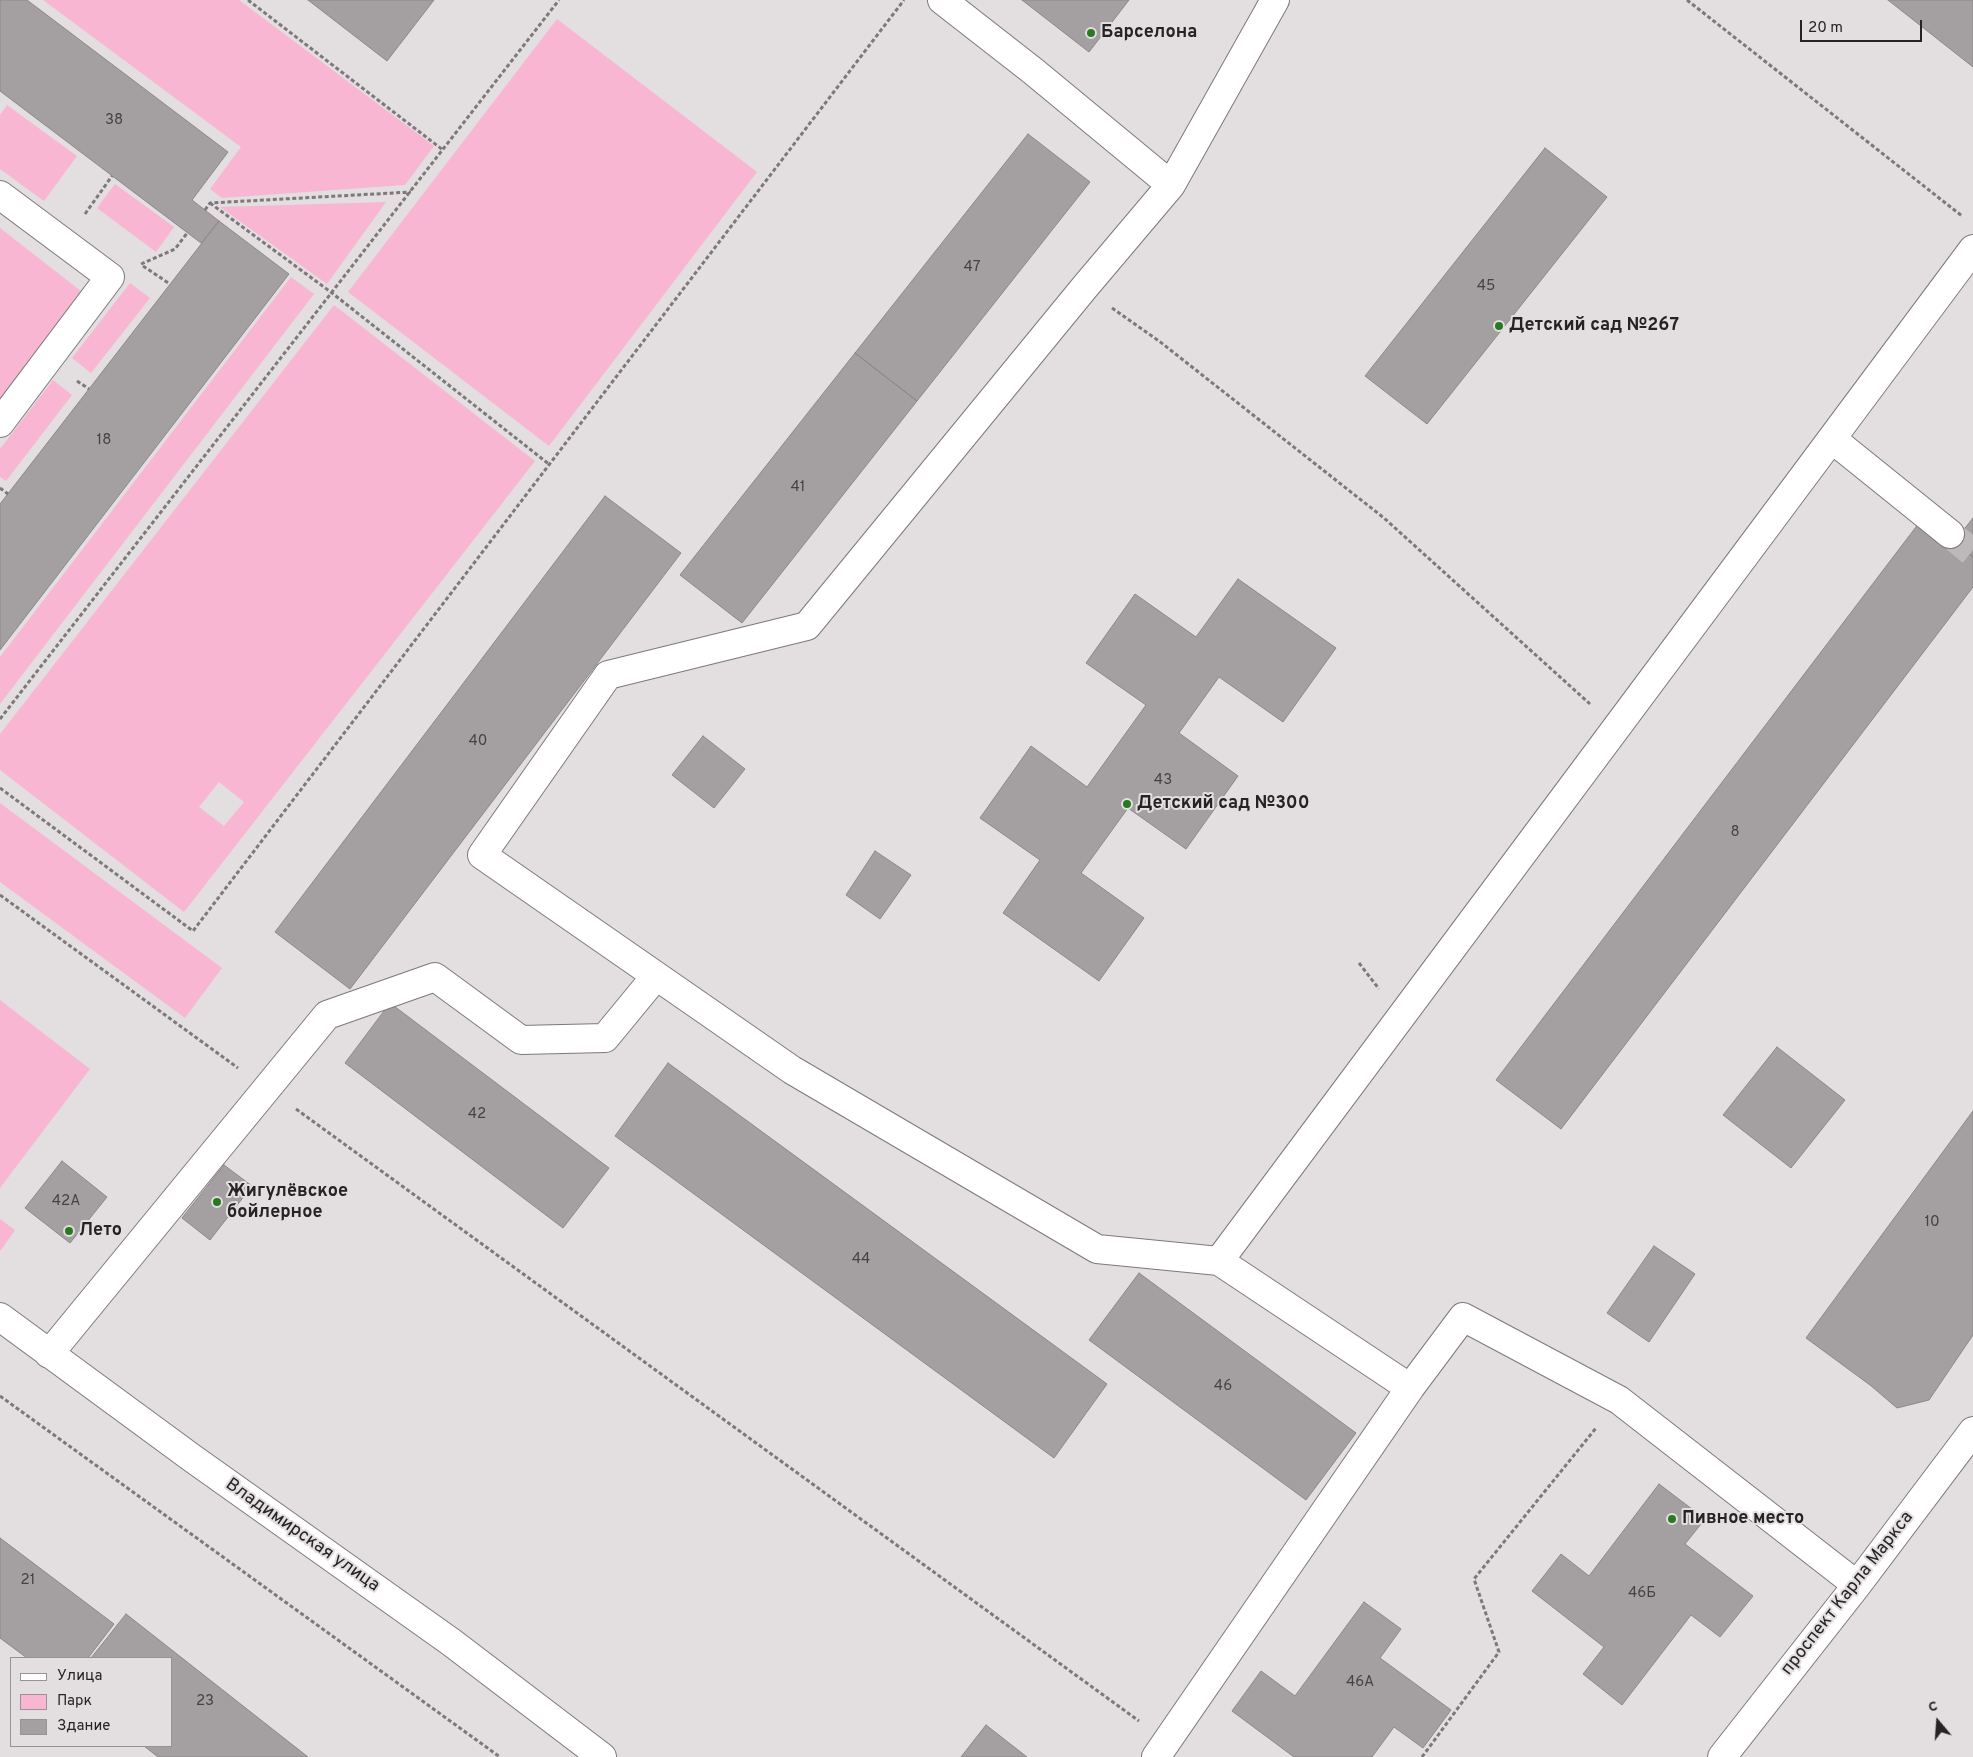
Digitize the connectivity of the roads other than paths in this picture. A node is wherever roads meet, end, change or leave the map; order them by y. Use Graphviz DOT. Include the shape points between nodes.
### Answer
graph roads {
  1 [pos="942,0"];
  2 [pos="1275,0"];
  3 [pos="1171,186"];
  4 [pos="0,195"];
  5 [pos="1973,249"];
  6 [pos="0,423"];
  7 [pos="1832,440"];
  8 [pos="1950,534"];
  9 [pos="656,976"];
  10 [pos="1219,1261"];
  11 [pos="0,1318"];
  12 [pos="49,1354"];
  13 [pos="1410,1388"];
  14 [pos="1973,1431"];
  15 [pos="1857,1585"];
  16 [pos="1162,1749"];
  17 [pos="602,1757"];
  18 [pos="1722,1757"];
  1 -- 3 [label="street"];
  2 -- 3 [label="street"];
  3 -- 9 [label="street" via="807,626 608,675 482,855"];
  4 -- 6 [label="street" via="110,277"];
  5 -- 7 [label="street"];
  7 -- 8 [label="street"];
  7 -- 10 [label="street"];
  9 -- 10 [label="street" via="792,1070 1097,1250"];
  9 -- 12 [label="street" via="605,1038 521,1040 435,977 327,1015"];
  10 -- 13 [label="street"];
  11 -- 12 [label="street, Владимирская улица"];
  12 -- 17 [label="street, Владимирская улица" via="451,1642"];
  13 -- 15 [label="street" via="1463,1317 1619,1400"];
  13 -- 16 [label="street"];
  14 -- 15 [label="street, проспект Карла Маркса"];
  15 -- 18 [label="street, проспект Карла Маркса"];
}
